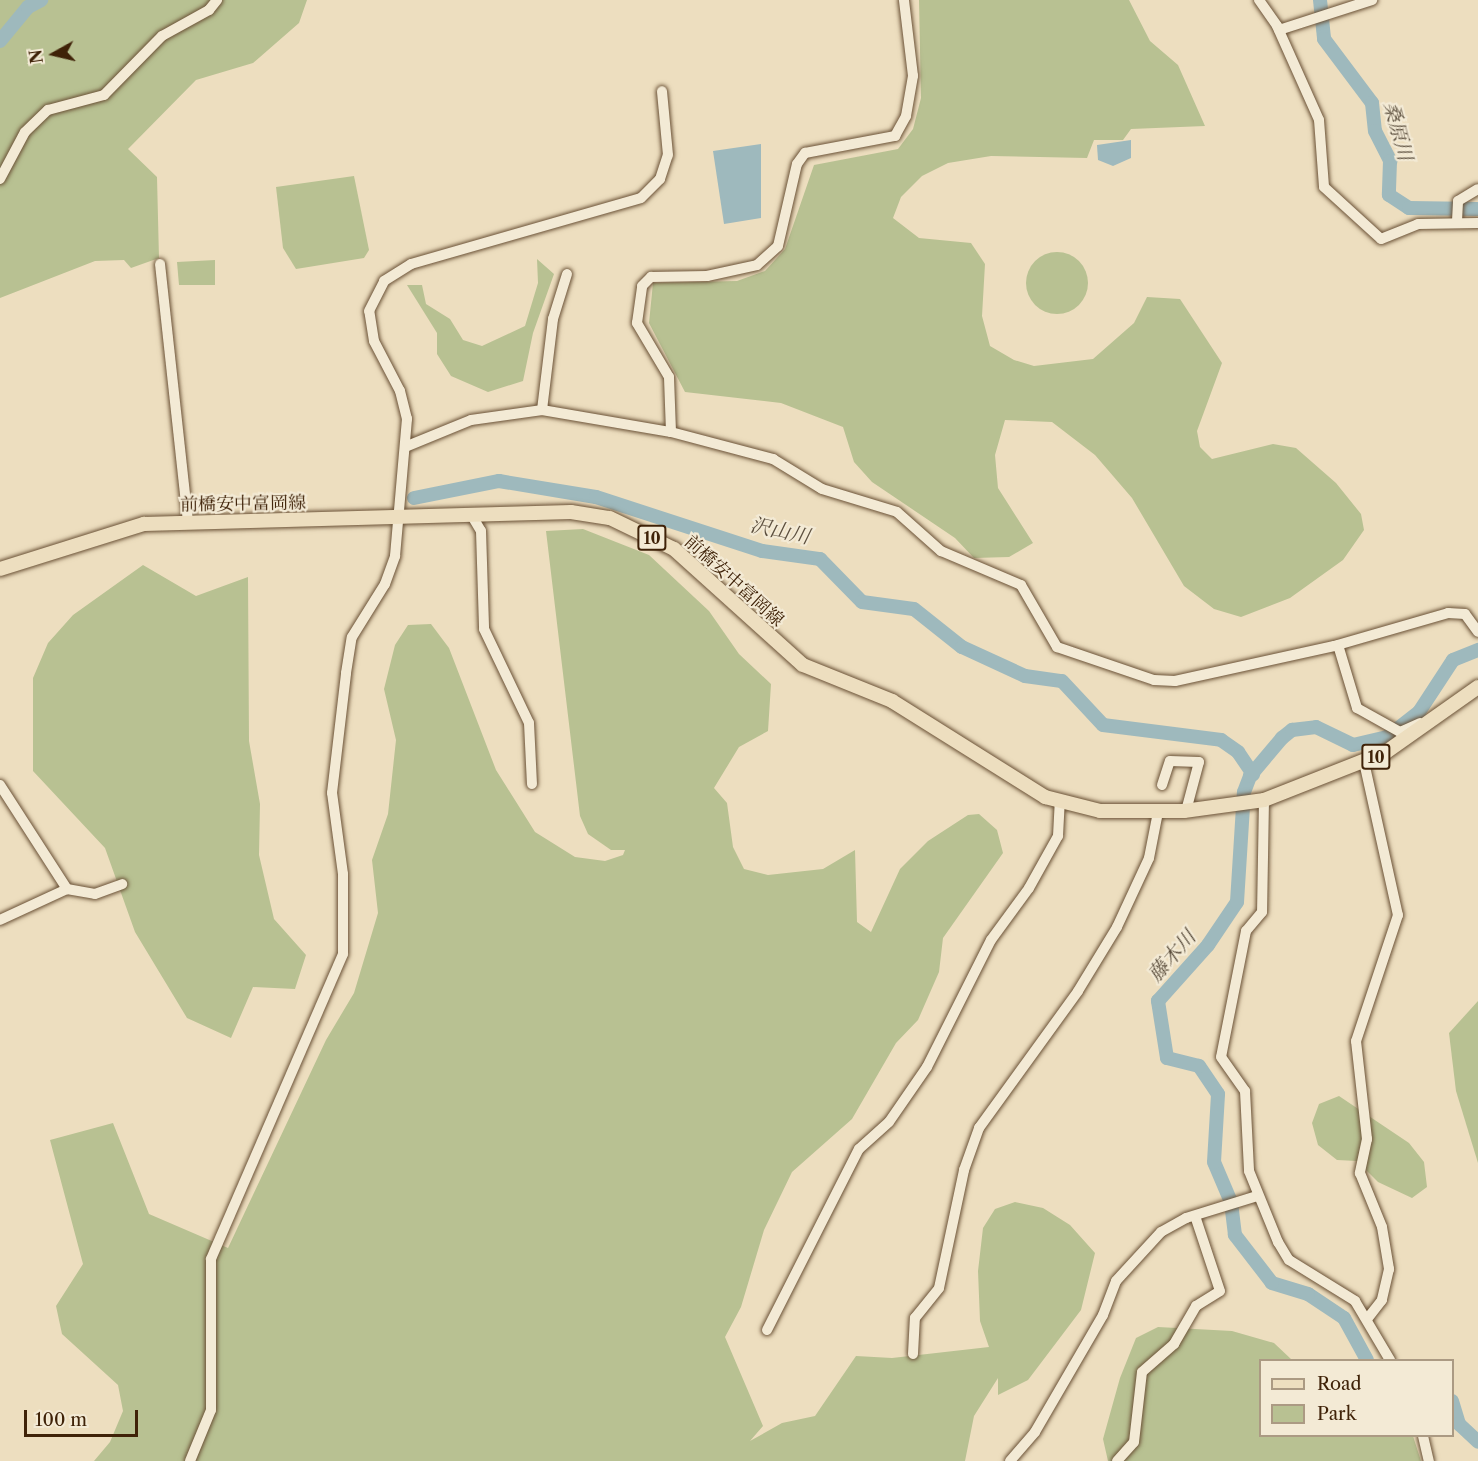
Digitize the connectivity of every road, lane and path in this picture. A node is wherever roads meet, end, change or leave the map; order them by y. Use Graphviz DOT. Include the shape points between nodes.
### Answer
graph roads {
  1 [pos="217,0"];
  2 [pos="904,0"];
  3 [pos="1259,0"];
  4 [pos="1372,0"];
  5 [pos="1279,30"];
  6 [pos="662,91"];
  7 [pos="0,179"];
  8 [pos="1478,189"];
  9 [pos="1458,221"];
  10 [pos="1478,223"];
  11 [pos="160,264"];
  12 [pos="567,274"];
  13 [pos="542,410"];
  14 [pos="671,432"];
  15 [pos="405,447"];
  16 [pos="472,516"];
  17 [pos="398,519"];
  18 [pos="188,523"];
  19 [pos="0,569"];
  20 [pos="1478,632"];
  21 [pos="1338,645"];
  22 [pos="1478,687"];
  23 [pos="1432,721"];
  24 [pos="1364,762"];
  25 [pos="532,784"];
  26 [pos="0,785"];
  27 [pos="1162,785"];
  28 [pos="1261,800"];
  29 [pos="1060,802"];
  30 [pos="1186,811"];
  31 [pos="1158,812"];
  32 [pos="122,884"];
  33 [pos="67,889"];
  34 [pos="0,921"];
  35 [pos="1257,1196"];
  36 [pos="1196,1216"];
  37 [pos="1367,1318"];
  38 [pos="767,1330"];
  39 [pos="913,1354"];
  40 [pos="1389,1359"];
  41 [pos="1423,1437"];
  42 [pos="190,1461"];
  43 [pos="1010,1461"];
  44 [pos="1118,1461"];
  45 [pos="1428,1461"];
  1 -- 7 [label="street" via="209,10 162,36 104,95 48,110 25,132"];
  2 -- 14 [label="street" via="913,76 906,116 895,136 805,153 797,164 778,246 757,265 707,276 651,277 642,286 637,323 669,377"];
  3 -- 5 [label="street"];
  4 -- 5 [label="street"];
  5 -- 9 [label="street" via="1318,120 1324,187 1381,239 1418,224"];
  6 -- 15 [label="street" via="668,155 660,179 641,198 411,264 384,281 374,296 368,324 400,392 407,418"];
  8 -- 9 [label="street" via="1458,201"];
  9 -- 10 [label="street"];
  11 -- 18 [label="street"];
  12 -- 13 [label="street" via="553,319"];
  13 -- 14 [label="street"];
  13 -- 15 [label="street" via="471,420"];
  14 -- 21 [label="street" via="772,459 822,489 897,512 941,551 1021,585 1038,607 1052,642 1108,668 1175,681"];
  15 -- 17 [label="street"];
  16 -- 17 [label="main road, 前橋安中富岡線 / 10"];
  16 -- 25 [label="street" via="481,531 484,629 529,723"];
  16 -- 29 [label="main road, 前橋安中富岡線 / 10" via="571,512 622,522 674,549 804,665 892,701"];
  17 -- 18 [label="main road, 前橋安中富岡線 / 10"];
  17 -- 42 [label="street" via="391,571 355,629 346,673 332,794 343,874 343,954 211,1259 211,1410"];
  18 -- 19 [label="main road, 前橋安中富岡線 / 10" via="130,527"];
  20 -- 21 [label="street" via="1470,618 1453,612"];
  21 -- 23 [label="street" via="1357,708 1400,732"];
  22 -- 23 [label="main road, 10"];
  23 -- 24 [label="main road, 10" via="1410,739"];
  24 -- 28 [label="main road, 10"];
  24 -- 37 [label="street" via="1398,915 1356,1041 1367,1139 1360,1173 1382,1227 1389,1269 1382,1300"];
  26 -- 33 [label="street"];
  27 -- 30 [label="street" via="1170,761 1199,762"];
  28 -- 30 [label="main road, 前橋安中富岡線 / 10"];
  28 -- 35 [label="street" via="1262,912 1246,931 1220,1046 1221,1058 1245,1091 1245,1141"];
  29 -- 31 [label="main road, 前橋安中富岡線 / 10" via="1100,811"];
  29 -- 38 [label="street" via="1058,836 1029,888 991,940 927,1067 889,1122 859,1149"];
  30 -- 31 [label="main road, 前橋安中富岡線 / 10"];
  31 -- 39 [label="street" via="1149,858 1117,927 1078,991 979,1128 962,1179 939,1288 915,1318"];
  32 -- 33 [label="street" via="95,894"];
  33 -- 34 [label="street"];
  35 -- 36 [label="street"];
  35 -- 37 [label="street" via="1289,1260 1346,1293"];
  36 -- 43 [label="street" via="1161,1232 1116,1281 1103,1315 1035,1432"];
  36 -- 44 [label="street" via="1220,1291 1197,1306 1174,1344 1142,1372 1134,1442"];
  37 -- 40 [label="street"];
  41 -- 45 [label="street"];
}
